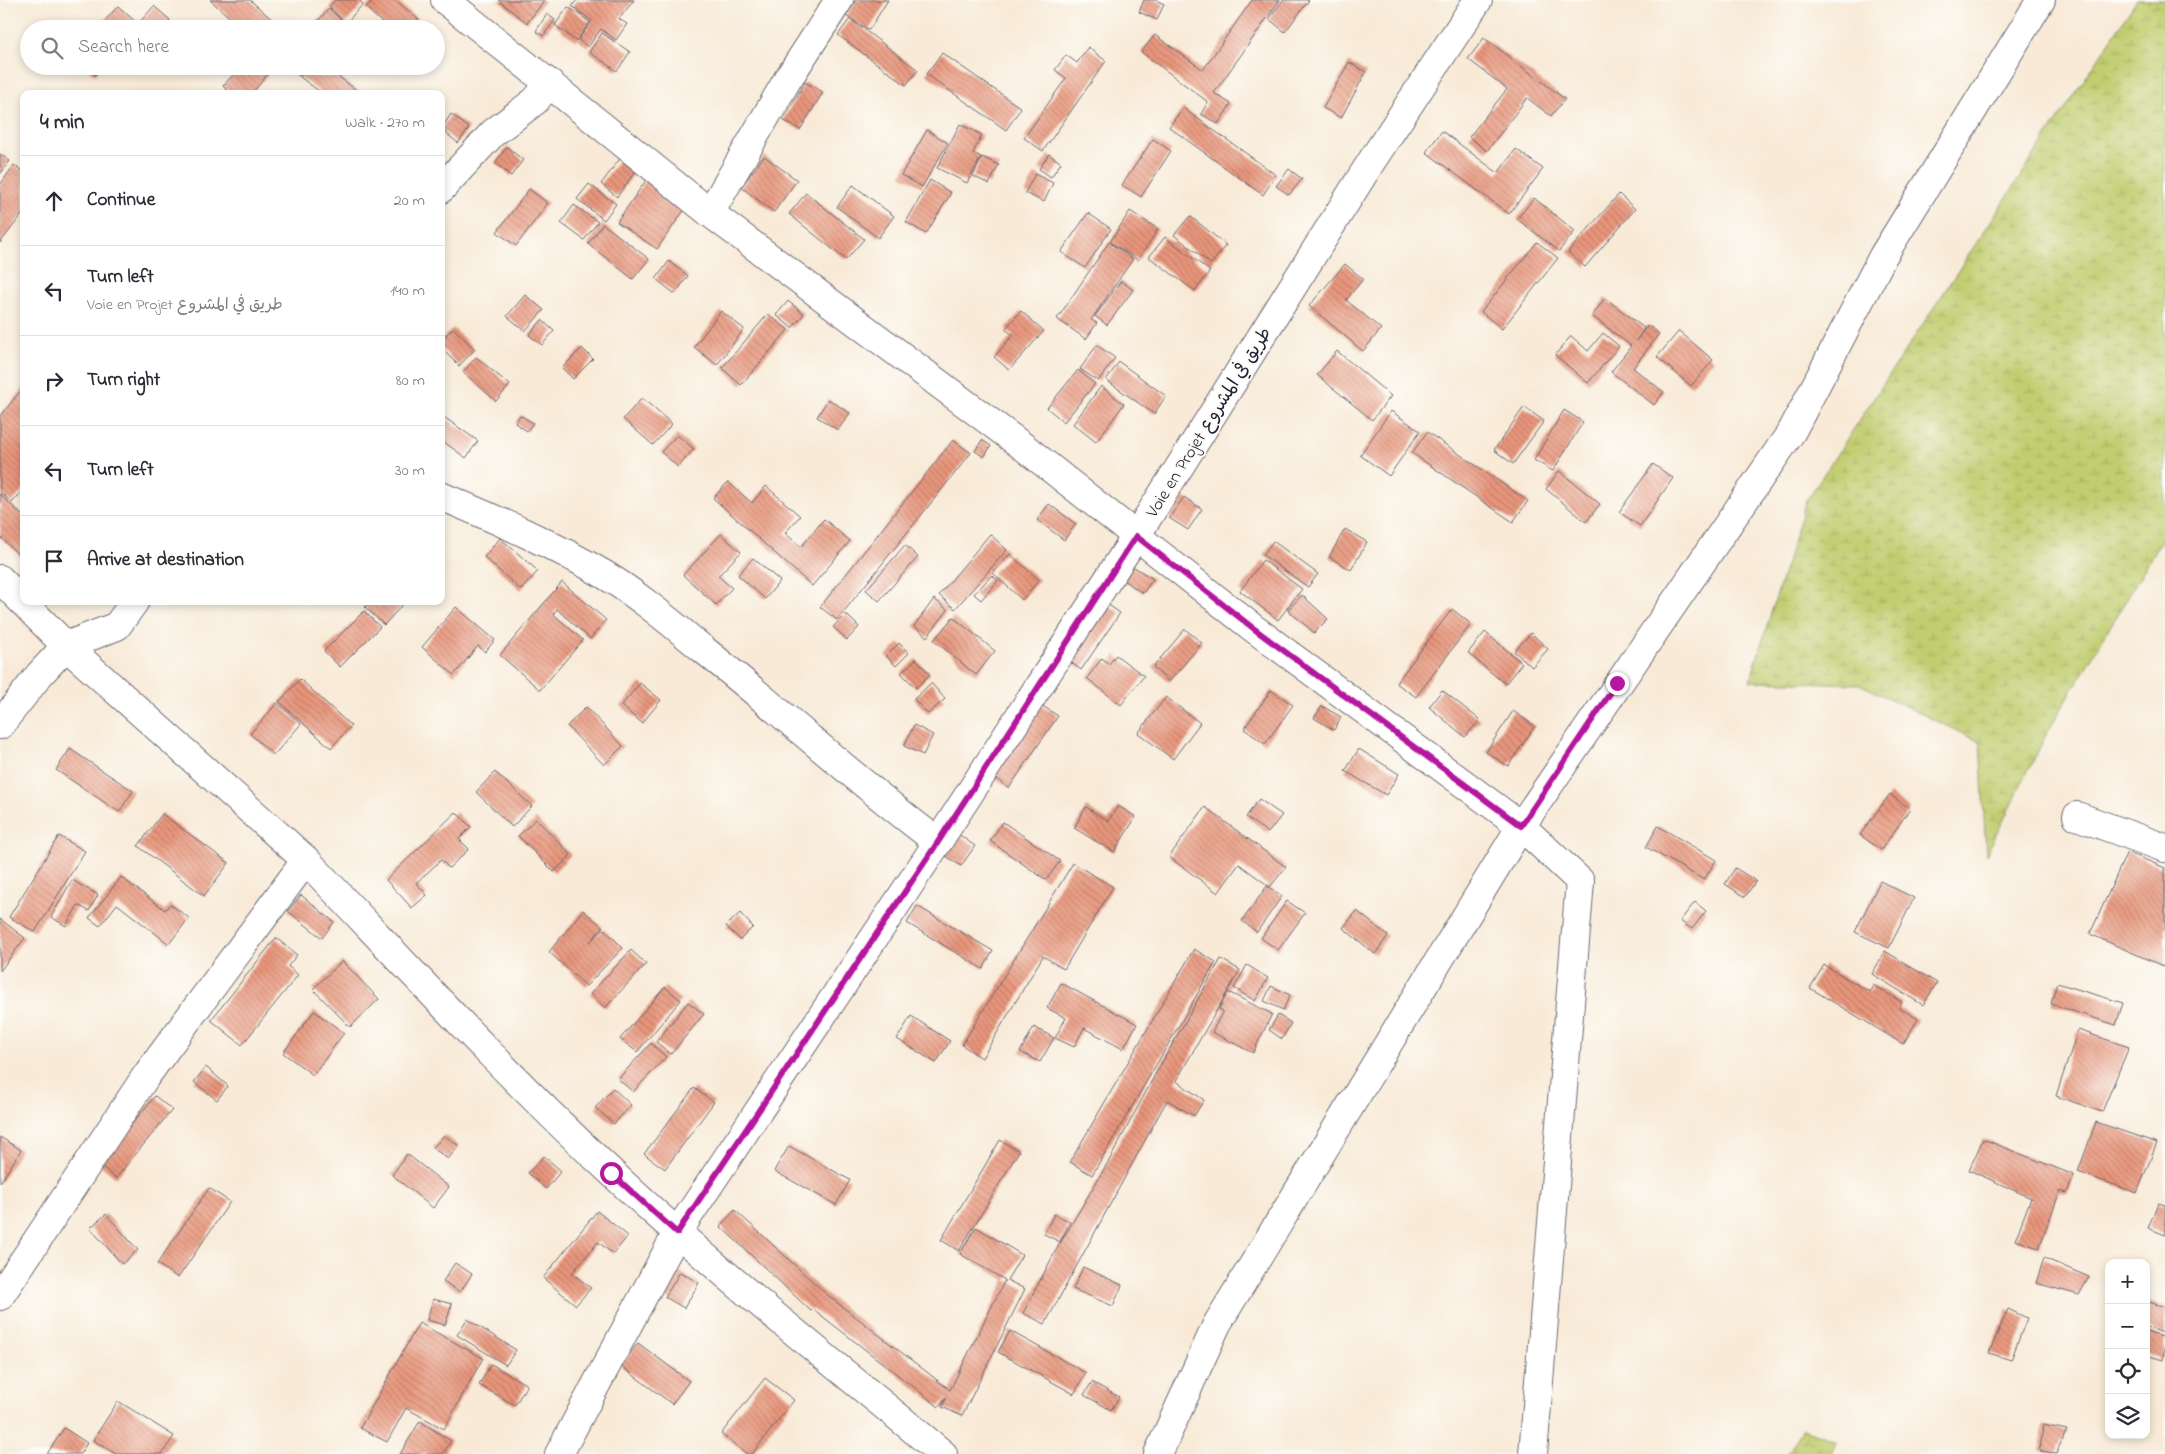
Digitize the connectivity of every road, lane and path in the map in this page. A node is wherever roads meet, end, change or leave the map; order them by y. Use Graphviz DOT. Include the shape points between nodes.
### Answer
graph roads {
  1 [pos="445,0"];
  2 [pos="839,0"];
  3 [pos="1478,0"];
  4 [pos="2041,0"];
  5 [pos="550,83"];
  6 [pos="445,185"];
  7 [pos="710,213"];
  8 [pos="445,498"];
  9 [pos="1136,536"];
  10 [pos="0,579"];
  11 [pos="20,599"];
  12 [pos="26,605"];
  13 [pos="132,605"];
  14 [pos="66,646"];
  15 [pos="0,725"];
  16 [pos="2076,816"];
  17 [pos="1521,826"];
  18 [pos="938,842"];
  19 [pos="2165,848"];
  20 [pos="306,860"];
  21 [pos="677,1233"];
  22 [pos="0,1296"];
  23 [pos="558,1454"];
  24 [pos="943,1454"];
  25 [pos="1158,1454"];
  26 [pos="1533,1454"];
  1 -- 5 [label="street"];
  2 -- 7 [label="street" via="786,82"];
  3 -- 9 [label="street, Voie en Projet طريق في المشروع" via="1371,162"];
  4 -- 17 [label="street" via="1883,256 1792,431"];
  5 -- 6 [label="street" via="535,101 492,133"];
  5 -- 7 [label="street"];
  7 -- 9 [label="street" via="1025,448"];
  8 -- 18 [label="street" via="514,527 606,575 754,690 887,804"];
  9 -- 17 [label="street" via="1253,628"];
  9 -- 18 [label="street, Voie en Projet طريق في المشروع"];
  10 -- 11 [label="street"];
  12 -- 14 [label="street"];
  13 -- 14 [label="street" via="117,626"];
  14 -- 15 [label="street"];
  14 -- 20 [label="street"];
  16 -- 19 [label="street"];
  17 -- 25 [label="street" via="1217,1324"];
  17 -- 26 [label="street" via="1580,881"];
  18 -- 21 [label="street, Voie en Projet طريق في المشروع"];
  20 -- 21 [label="street" via="523,1087"];
  20 -- 22 [label="street" via="146,1076"];
  21 -- 23 [label="street, Voie en Projet طريق في المشروع"];
  21 -- 24 [label="street"];
}
